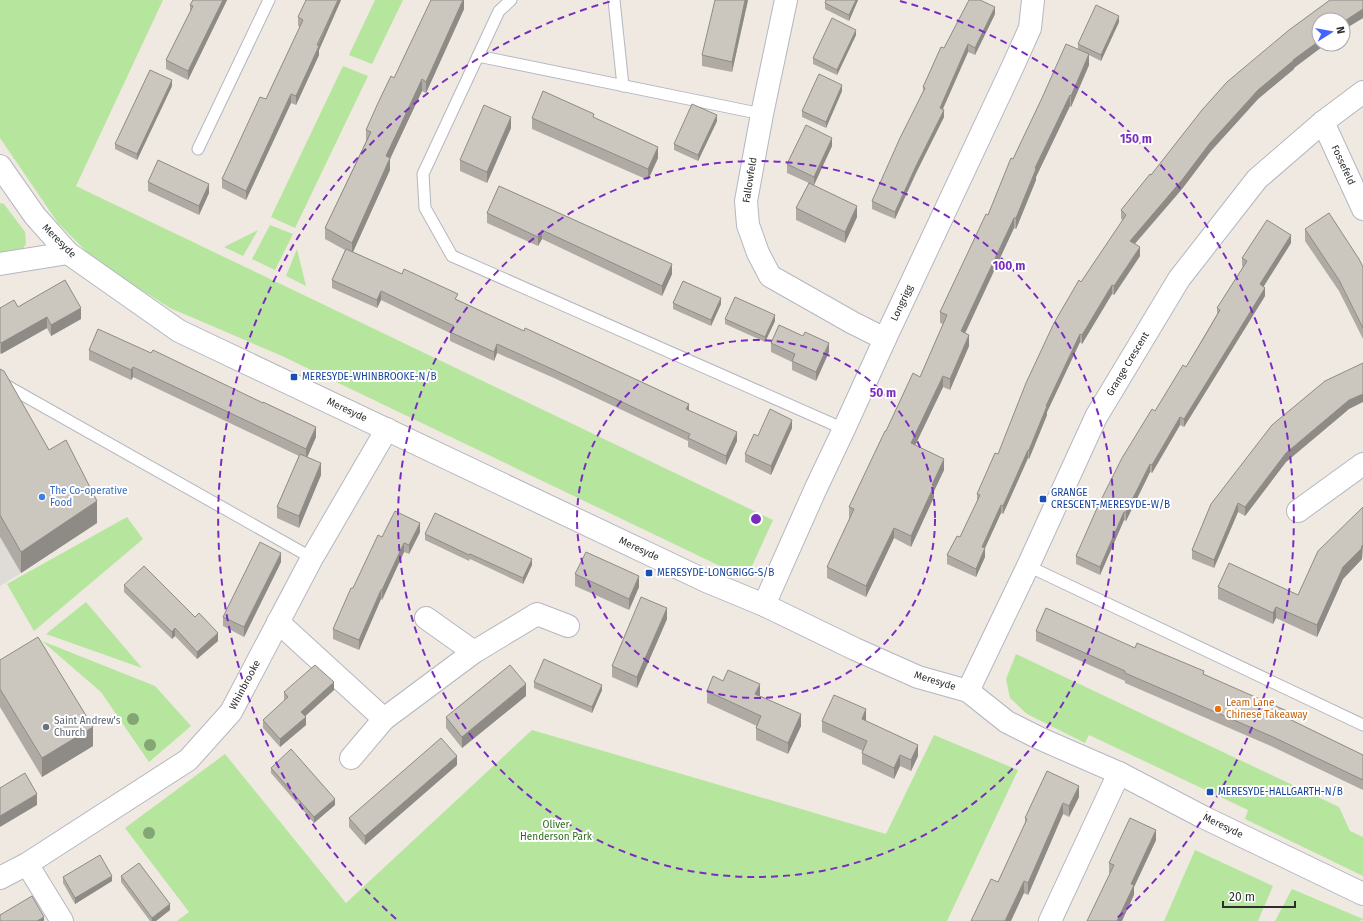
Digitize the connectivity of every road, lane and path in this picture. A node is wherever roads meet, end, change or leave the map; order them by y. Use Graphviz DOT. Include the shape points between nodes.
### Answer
graph roads {
  1 [pos="269,0"];
  2 [pos="511,0"];
  3 [pos="614,0"];
  4 [pos="786,0"];
  5 [pos="1033,0"];
  6 [pos="478,56"];
  7 [pos="623,86"];
  8 [pos="1363,92"];
  9 [pos="762,114"];
  10 [pos="1323,122"];
  11 [pos="198,149"];
  12 [pos="0,166"];
  13 [pos="1363,209"];
  14 [pos="68,253"];
  15 [pos="0,264"];
  16 [pos="885,339"];
  17 [pos="0,382"];
  18 [pos="387,429"];
  19 [pos="844,429"];
  20 [pos="1363,464"];
  21 [pos="1298,511"];
  22 [pos="312,558"];
  23 [pos="1028,566"];
  24 [pos="764,605"];
  25 [pos="426,618"];
  26 [pos="278,622"];
  27 [pos="568,626"];
  28 [pos="474,652"];
  29 [pos="968,691"];
  30 [pos="384,719"];
  31 [pos="1363,725"];
  32 [pos="351,758"];
  33 [pos="1119,773"];
  34 [pos="27,864"];
  35 [pos="0,878"];
  36 [pos="1363,894"];
  37 [pos="62,921"];
  38 [pos="1050,921"];
  1 -- 11 [label="lane"];
  2 -- 6 [label="lane" via="499,11"];
  3 -- 7 [label="lane"];
  4 -- 9 [label="street, Fallowfeld"];
  5 -- 16 [label="street, Longrigg" via="1030,28"];
  6 -- 7 [label="lane"];
  6 -- 19 [label="lane" via="423,174 425,208 452,256"];
  7 -- 9 [label="lane"];
  8 -- 10 [label="street, Grange Crescent"];
  9 -- 16 [label="street, Fallowfeld" via="746,201 748,225 770,276"];
  10 -- 13 [label="street, Fossefeld"];
  10 -- 23 [label="street, Grange Crescent" via="1257,179 1179,279 1096,417"];
  12 -- 14 [label="street, Meresyde" via="34,216"];
  14 -- 15 [label="street"];
  14 -- 18 [label="street, Meresyde" via="179,331"];
  16 -- 19 [label="street, Longrigg"];
  17 -- 22 [label="lane"];
  18 -- 22 [label="street, Whinbrooke"];
  18 -- 24 [label="street, Meresyde" via="706,581"];
  19 -- 24 [label="street, Longrigg"];
  20 -- 21 [label="street"];
  22 -- 26 [label="street, Whinbrooke"];
  23 -- 29 [label="street, Grange Crescent"];
  23 -- 31 [label="lane"];
  24 -- 29 [label="street, Meresyde" via="918,677"];
  25 -- 28 [label="street"];
  26 -- 30 [label="street"];
  26 -- 34 [label="street, Whinbrooke" via="231,712 188,760"];
  27 -- 28 [label="street" via="537,614"];
  28 -- 30 [label="street"];
  29 -- 33 [label="street, Meresyde" via="1007,722"];
  30 -- 32 [label="street"];
  33 -- 36 [label="street, Meresyde"];
  33 -- 38 [label="street"];
  34 -- 35 [label="street, Whinbrooke"];
  34 -- 37 [label="street"];
}
